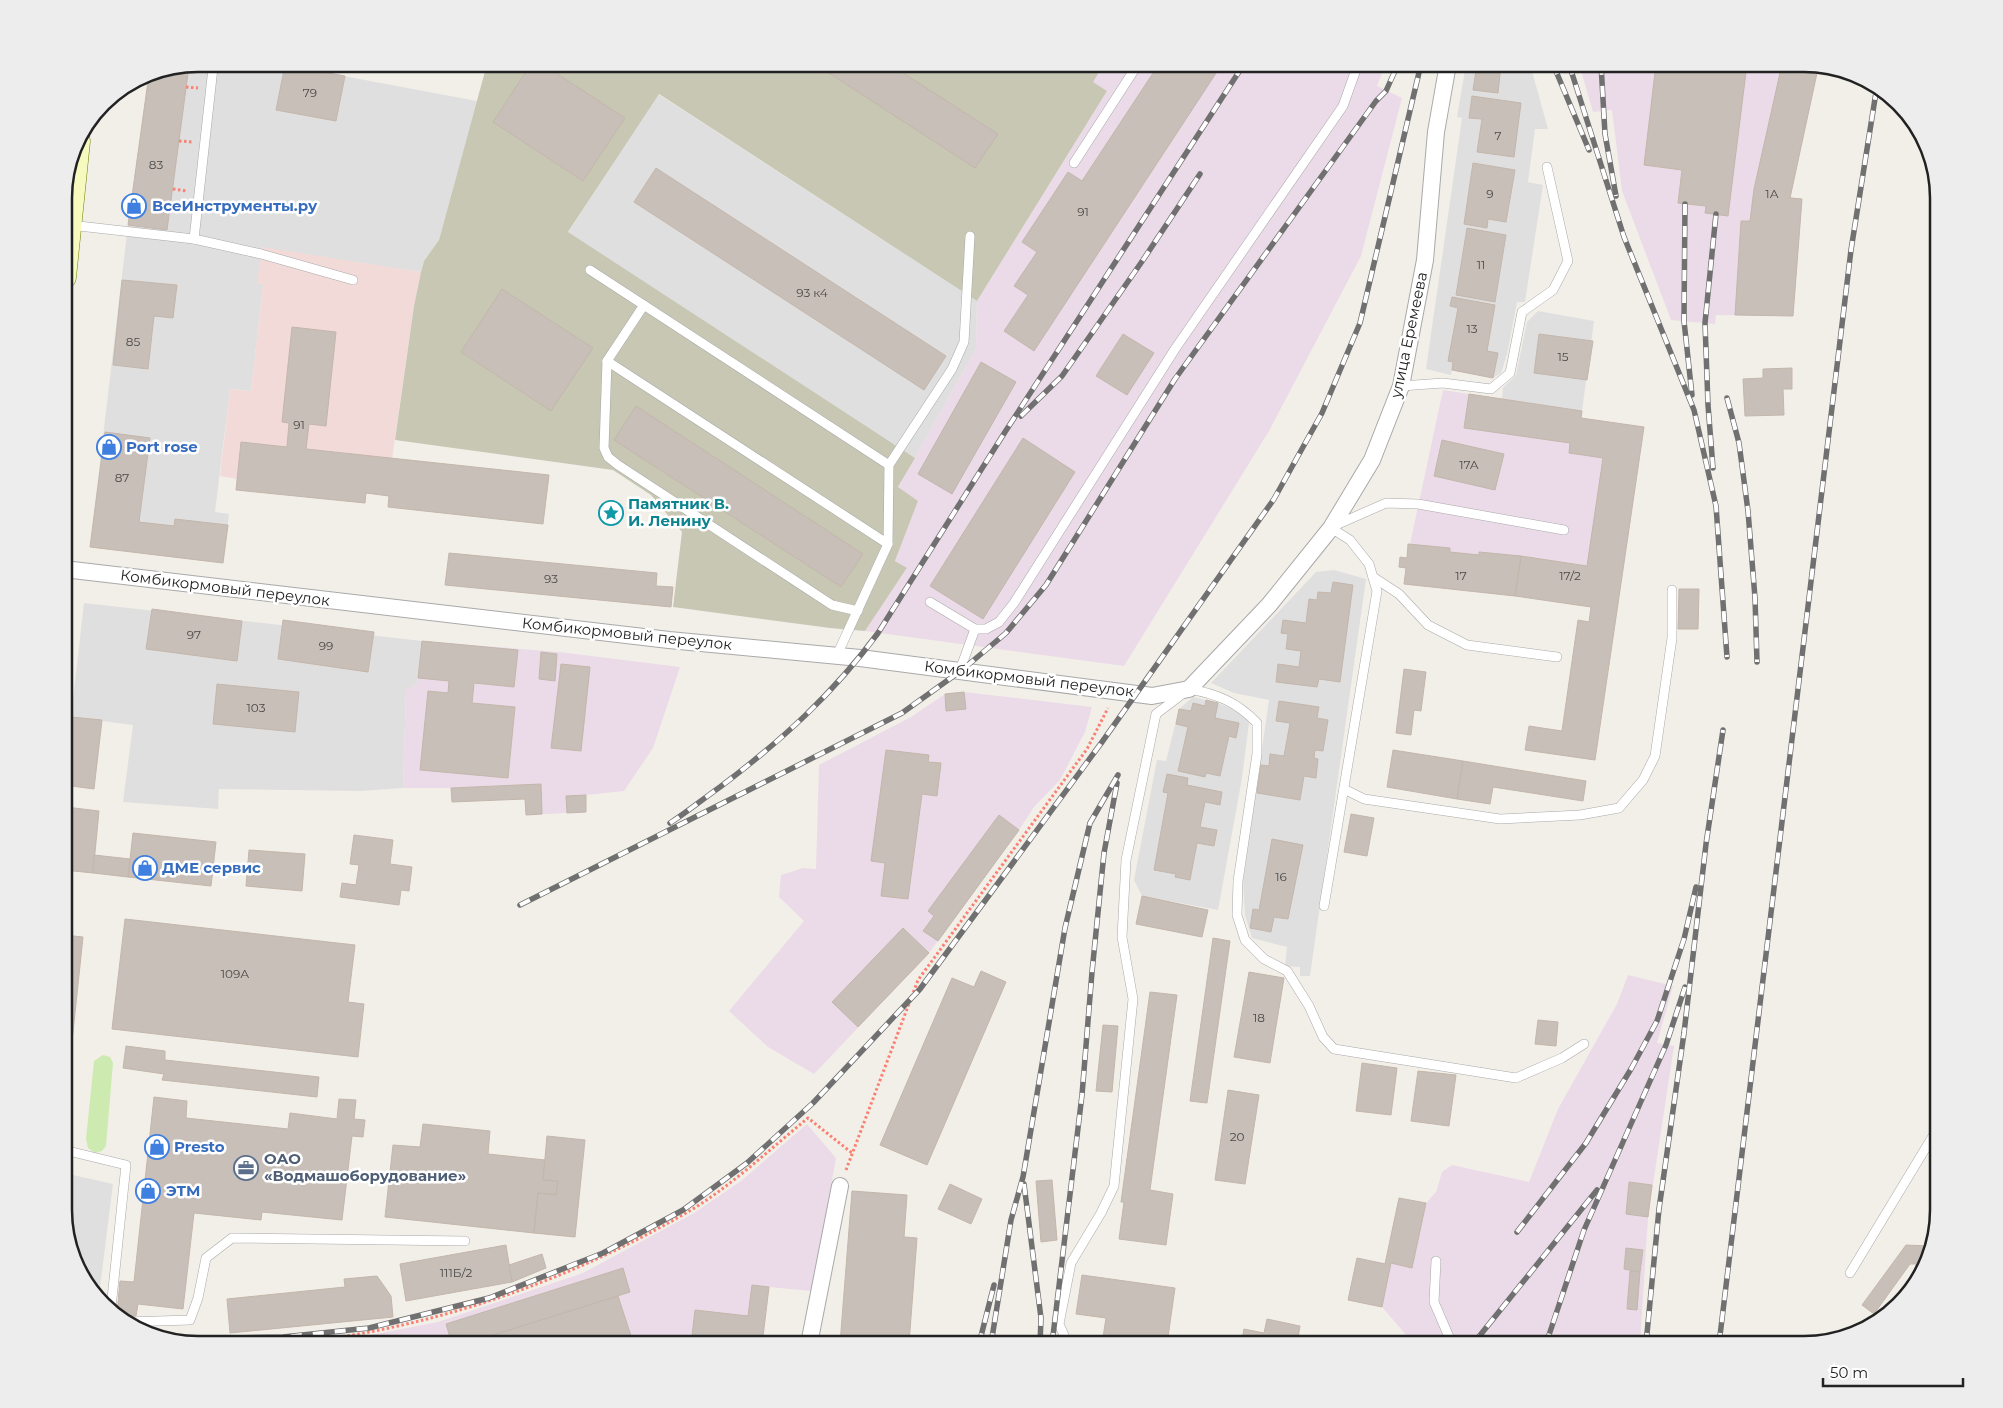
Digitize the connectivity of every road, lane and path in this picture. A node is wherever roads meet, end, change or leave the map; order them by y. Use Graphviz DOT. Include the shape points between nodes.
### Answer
graph roads {
  1 [pos="213,72"];
  2 [pos="1133,72"];
  3 [pos="1355,72"];
  4 [pos="1447,72"];
  5 [pos="1074,163"];
  6 [pos="1548,167"];
  7 [pos="74,180"];
  8 [pos="73,194"];
  9 [pos="73,225"];
  10 [pos="970,236"];
  11 [pos="194,239"];
  12 [pos="590,270"];
  13 [pos="353,280"];
  14 [pos="644,305"];
  15 [pos="608,362"];
  16 [pos="1401,386"];
  17 [pos="889,465"];
  18 [pos="1331,528"];
  19 [pos="1564,530"];
  20 [pos="888,544"];
  21 [pos="73,570"];
  22 [pos="1373,577"];
  23 [pos="1672,590"];
  24 [pos="930,602"];
  25 [pos="858,611"];
  26 [pos="974,629"];
  27 [pos="837,656"];
  28 [pos="1557,657"];
  29 [pos="960,670"];
  30 [pos="1189,689"];
  31 [pos="1116,691"];
  32 [pos="1344,789"];
  33 [pos="1324,906"];
  34 [pos="1584,1044"];
  35 [pos="1930,1141"];
  36 [pos="73,1152"];
  37 [pos="852,1153"];
  38 [pos="840,1186"];
  39 [pos="465,1241"];
  40 [pos="1436,1261"];
  41 [pos="1850,1273"];
  42 [pos="112,1300"];
  43 [pos="142,1321"];
  44 [pos="340,1336"];
  45 [pos="811,1336"];
  46 [pos="1064,1336"];
  47 [pos="1449,1336"];
  1 -- 11 [label="lane"];
  2 -- 5 [label="lane"];
  3 -- 26 [label="lane" via="1343,106 1175,349 1014,603 999,622 986,629"];
  4 -- 16 [label="street, улица Еремеева" via="1436,132 1425,260"];
  6 -- 16 [label="lane" via="1568,261 1553,290 1522,312 1510,373 1491,389 1443,383"];
  7 -- 8 [label="main road"];
  9 -- 11 [label="lane"];
  10 -- 17 [label="lane" via="964,342 952,369"];
  11 -- 13 [label="lane"];
  12 -- 14 [label="lane"];
  14 -- 15 [label="lane"];
  14 -- 17 [label="lane"];
  15 -- 20 [label="lane"];
  15 -- 25 [label="lane" via="603,435 608,457 832,604"];
  16 -- 18 [label="street, улица Еремеева" via="1372,460"];
  17 -- 20 [label="lane"];
  18 -- 19 [label="lane" via="1386,503 1418,504"];
  18 -- 22 [label="lane" via="1350,540 1369,564"];
  18 -- 30 [label="street, улица Еремеева" via="1269,605"];
  20 -- 25 [label="lane"];
  21 -- 27 [label="street, Комбикормовый переулок" via="669,640"];
  22 -- 28 [label="lane" via="1399,594 1428,625 1467,646"];
  22 -- 32 [label="lane" via="1377,591"];
  23 -- 32 [label="lane" via="1672,638 1655,756 1643,780 1620,808 1580,815 1500,819 1364,799"];
  24 -- 26 [label="lane"];
  25 -- 27 [label="lane"];
  26 -- 29 [label="lane"];
  27 -- 29 [label="street, Комбикормовый переулок"];
  29 -- 31 [label="street, Комбикормовый переулок"];
  30 -- 31 [label="street, Комбикормовый переулок" via="1152,696"];
  30 -- 34 [label="lane" via="1211,692 1244,709 1257,723 1257,754 1238,881 1238,915 1245,940 1264,959 1287,971 1309,1006 1323,1037 1334,1049 1516,1078 1562,1058"];
  30 -- 46 [label="lane" via="1156,714 1126,860 1122,937 1133,999 1114,1186 1102,1213 1071,1263 1059,1324"];
  31 -- 37 [label="path" via="1087,749 918,980"];
  32 -- 33 [label="lane"];
  35 -- 41 [label="lane"];
  36 -- 42 [label="lane" via="126,1165"];
  37 -- 38 [label="path"];
  37 -- 44 [label="path" via="808,1118 739,1176 687,1212 582,1266 473,1307"];
  38 -- 45 [label="street"];
  39 -- 43 [label="lane" via="232,1238 206,1258 190,1320"];
  40 -- 47 [label="lane" via="1434,1302"];
}
